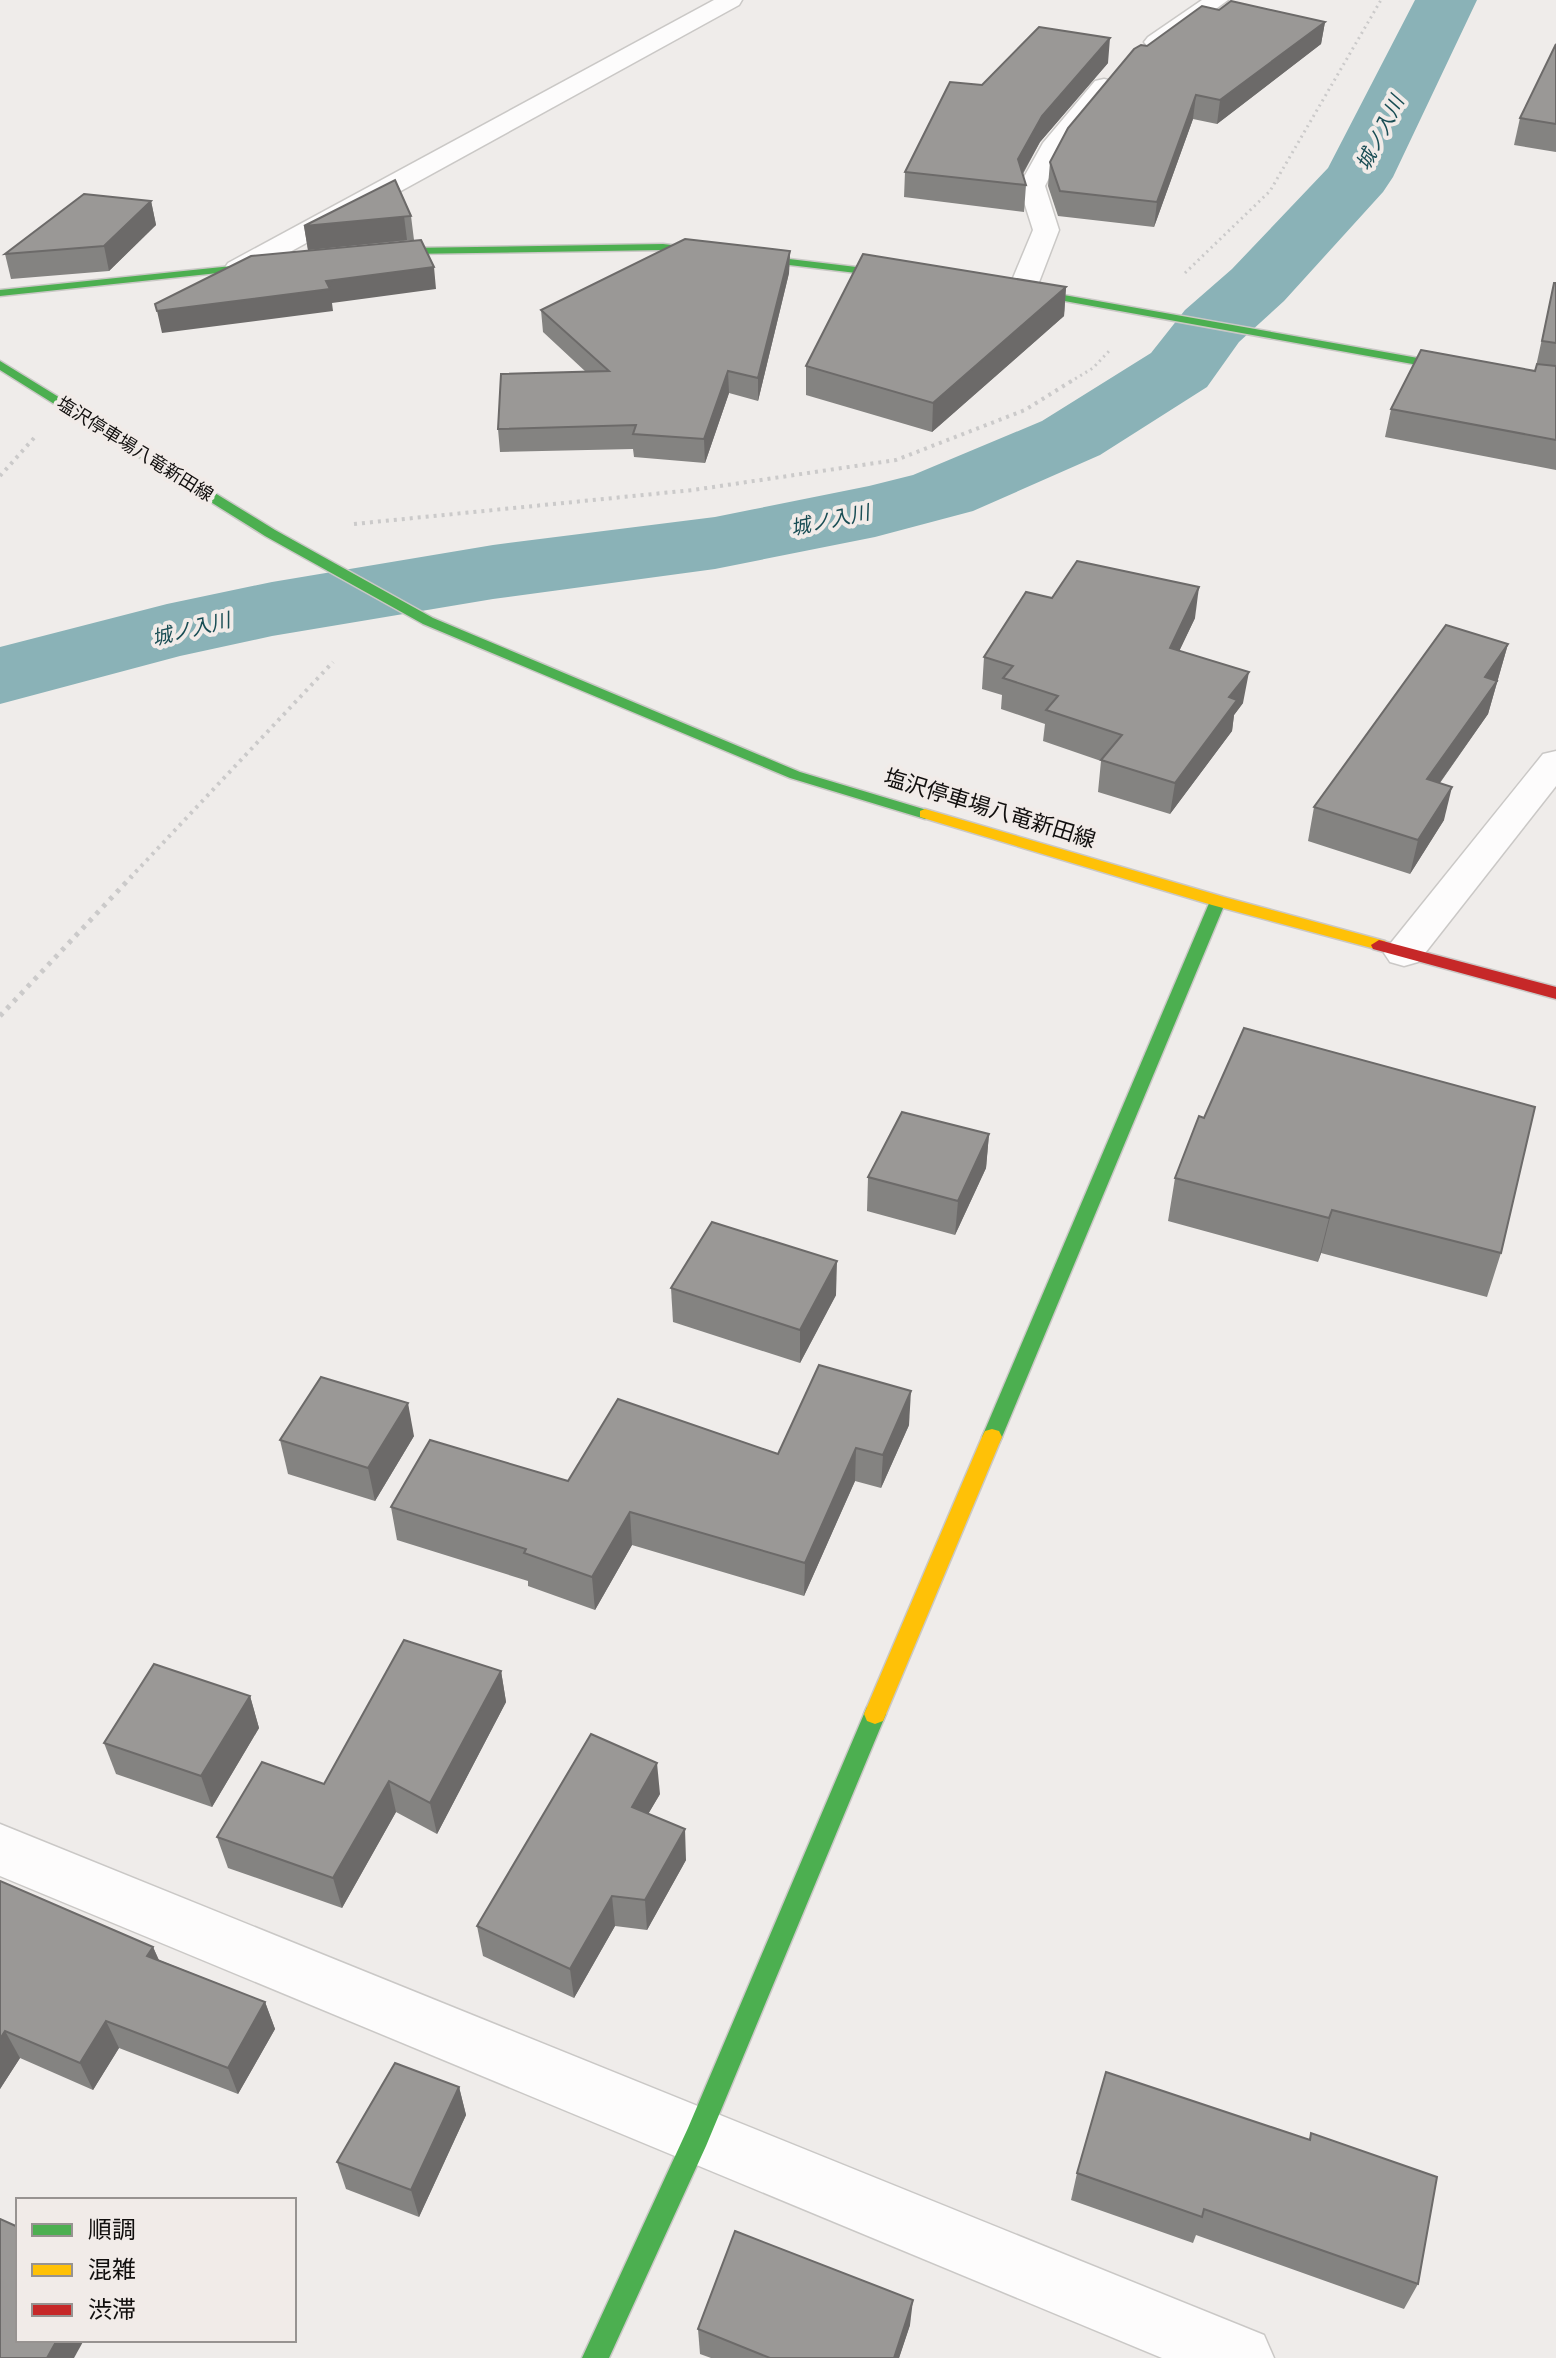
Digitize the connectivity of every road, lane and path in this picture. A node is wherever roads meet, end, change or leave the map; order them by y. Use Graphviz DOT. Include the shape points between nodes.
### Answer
graph roads {
  1 [pos="731,0"];
  2 [pos="1217,0"];
  3 [pos="1381,0"];
  4 [pos="346,257"];
  5 [pos="300,262"];
  6 [pos="238,269"];
  7 [pos="928,279"];
  8 [pos="991,287"];
  9 [pos="1022,290"];
  10 [pos="0,293"];
  11 [pos="1147,310"];
  12 [pos="0,365"];
  13 [pos="1556,383"];
  14 [pos="270,533"];
  15 [pos="333,662"];
  16 [pos="1556,762"];
  17 [pos="1218,901"];
  18 [pos="1404,953"];
  19 [pos="1556,993"];
  20 [pos="0,1016"];
  21 [pos="0,1850"];
  22 [pos="697,2137"];
  23 [pos="595,2358"];
  24 [pos="1241,2358"];
  1 -- 6 [label="street"];
  2 -- 9 [label="street" via="1128,61 1052,148 1032,186 1046,230"];
  3 -- 11 [label="path" via="1270,191"];
  4 -- 7 [label="street" via="407,251 663,247"];
  5 -- 6 [label="street"];
  6 -- 10 [label="street"];
  8 -- 9 [label="street"];
  9 -- 11 [label="street"];
  11 -- 13 [label="street" via="1335,348"];
  11 -- 14 [label="path" via="1093,368 1025,410 896,460 693,490"];
  12 -- 14 [label="street, 塩沢停車場八竜新田線"];
  14 -- 17 [label="street, 塩沢停車場八竜新田線" via="428,621 795,775"];
  15 -- 20 [label="path"];
  16 -- 18 [label="street"];
  17 -- 18 [label="street, 塩沢停車場八竜新田線"];
  17 -- 22 [label="street"];
  18 -- 19 [label="street, 塩沢停車場八竜新田線"];
  21 -- 22 [label="street"];
  22 -- 23 [label="street"];
  22 -- 24 [label="street"];
}
